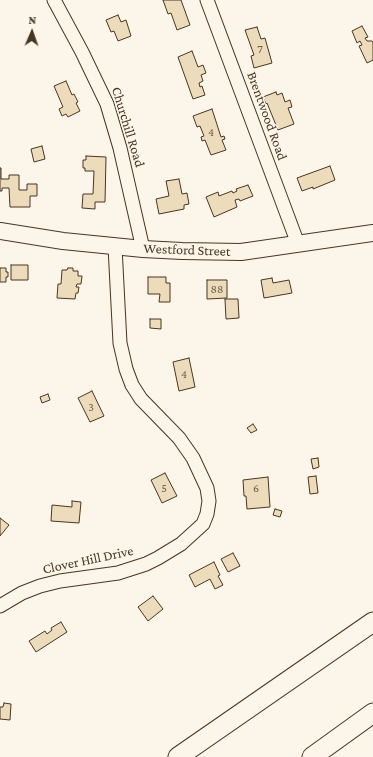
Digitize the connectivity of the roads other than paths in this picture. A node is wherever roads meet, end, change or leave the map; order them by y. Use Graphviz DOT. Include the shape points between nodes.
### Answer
graph roads {
  1 [pos="54,0"];
  2 [pos="207,0"];
  3 [pos="0,231"];
  4 [pos="373,233"];
  5 [pos="298,244"];
  6 [pos="115,246"];
  7 [pos="143,249"];
  8 [pos="0,606"];
  9 [pos="373,622"];
  10 [pos="373,713"];
  11 [pos="178,757"];
  12 [pos="312,757"];
  1 -- 7 [label="street, Churchill Road" via="107,104 120,148"];
  2 -- 5 [label="street, Brentwood Road"];
  3 -- 6 [label="main road, Westford Street"];
  4 -- 5 [label="main road, Westford Street"];
  5 -- 7 [label="main road, Westford Street" via="241,252"];
  6 -- 7 [label="main road, Westford Street"];
  6 -- 8 [label="street, Clover Hill Drive" via="120,343 126,369 141,399 179,438 193,458 208,488 207,514 203,524 181,544 146,564 118,573 40,586"];
  9 -- 11 [label="highway"];
  10 -- 12 [label="highway"];
}
